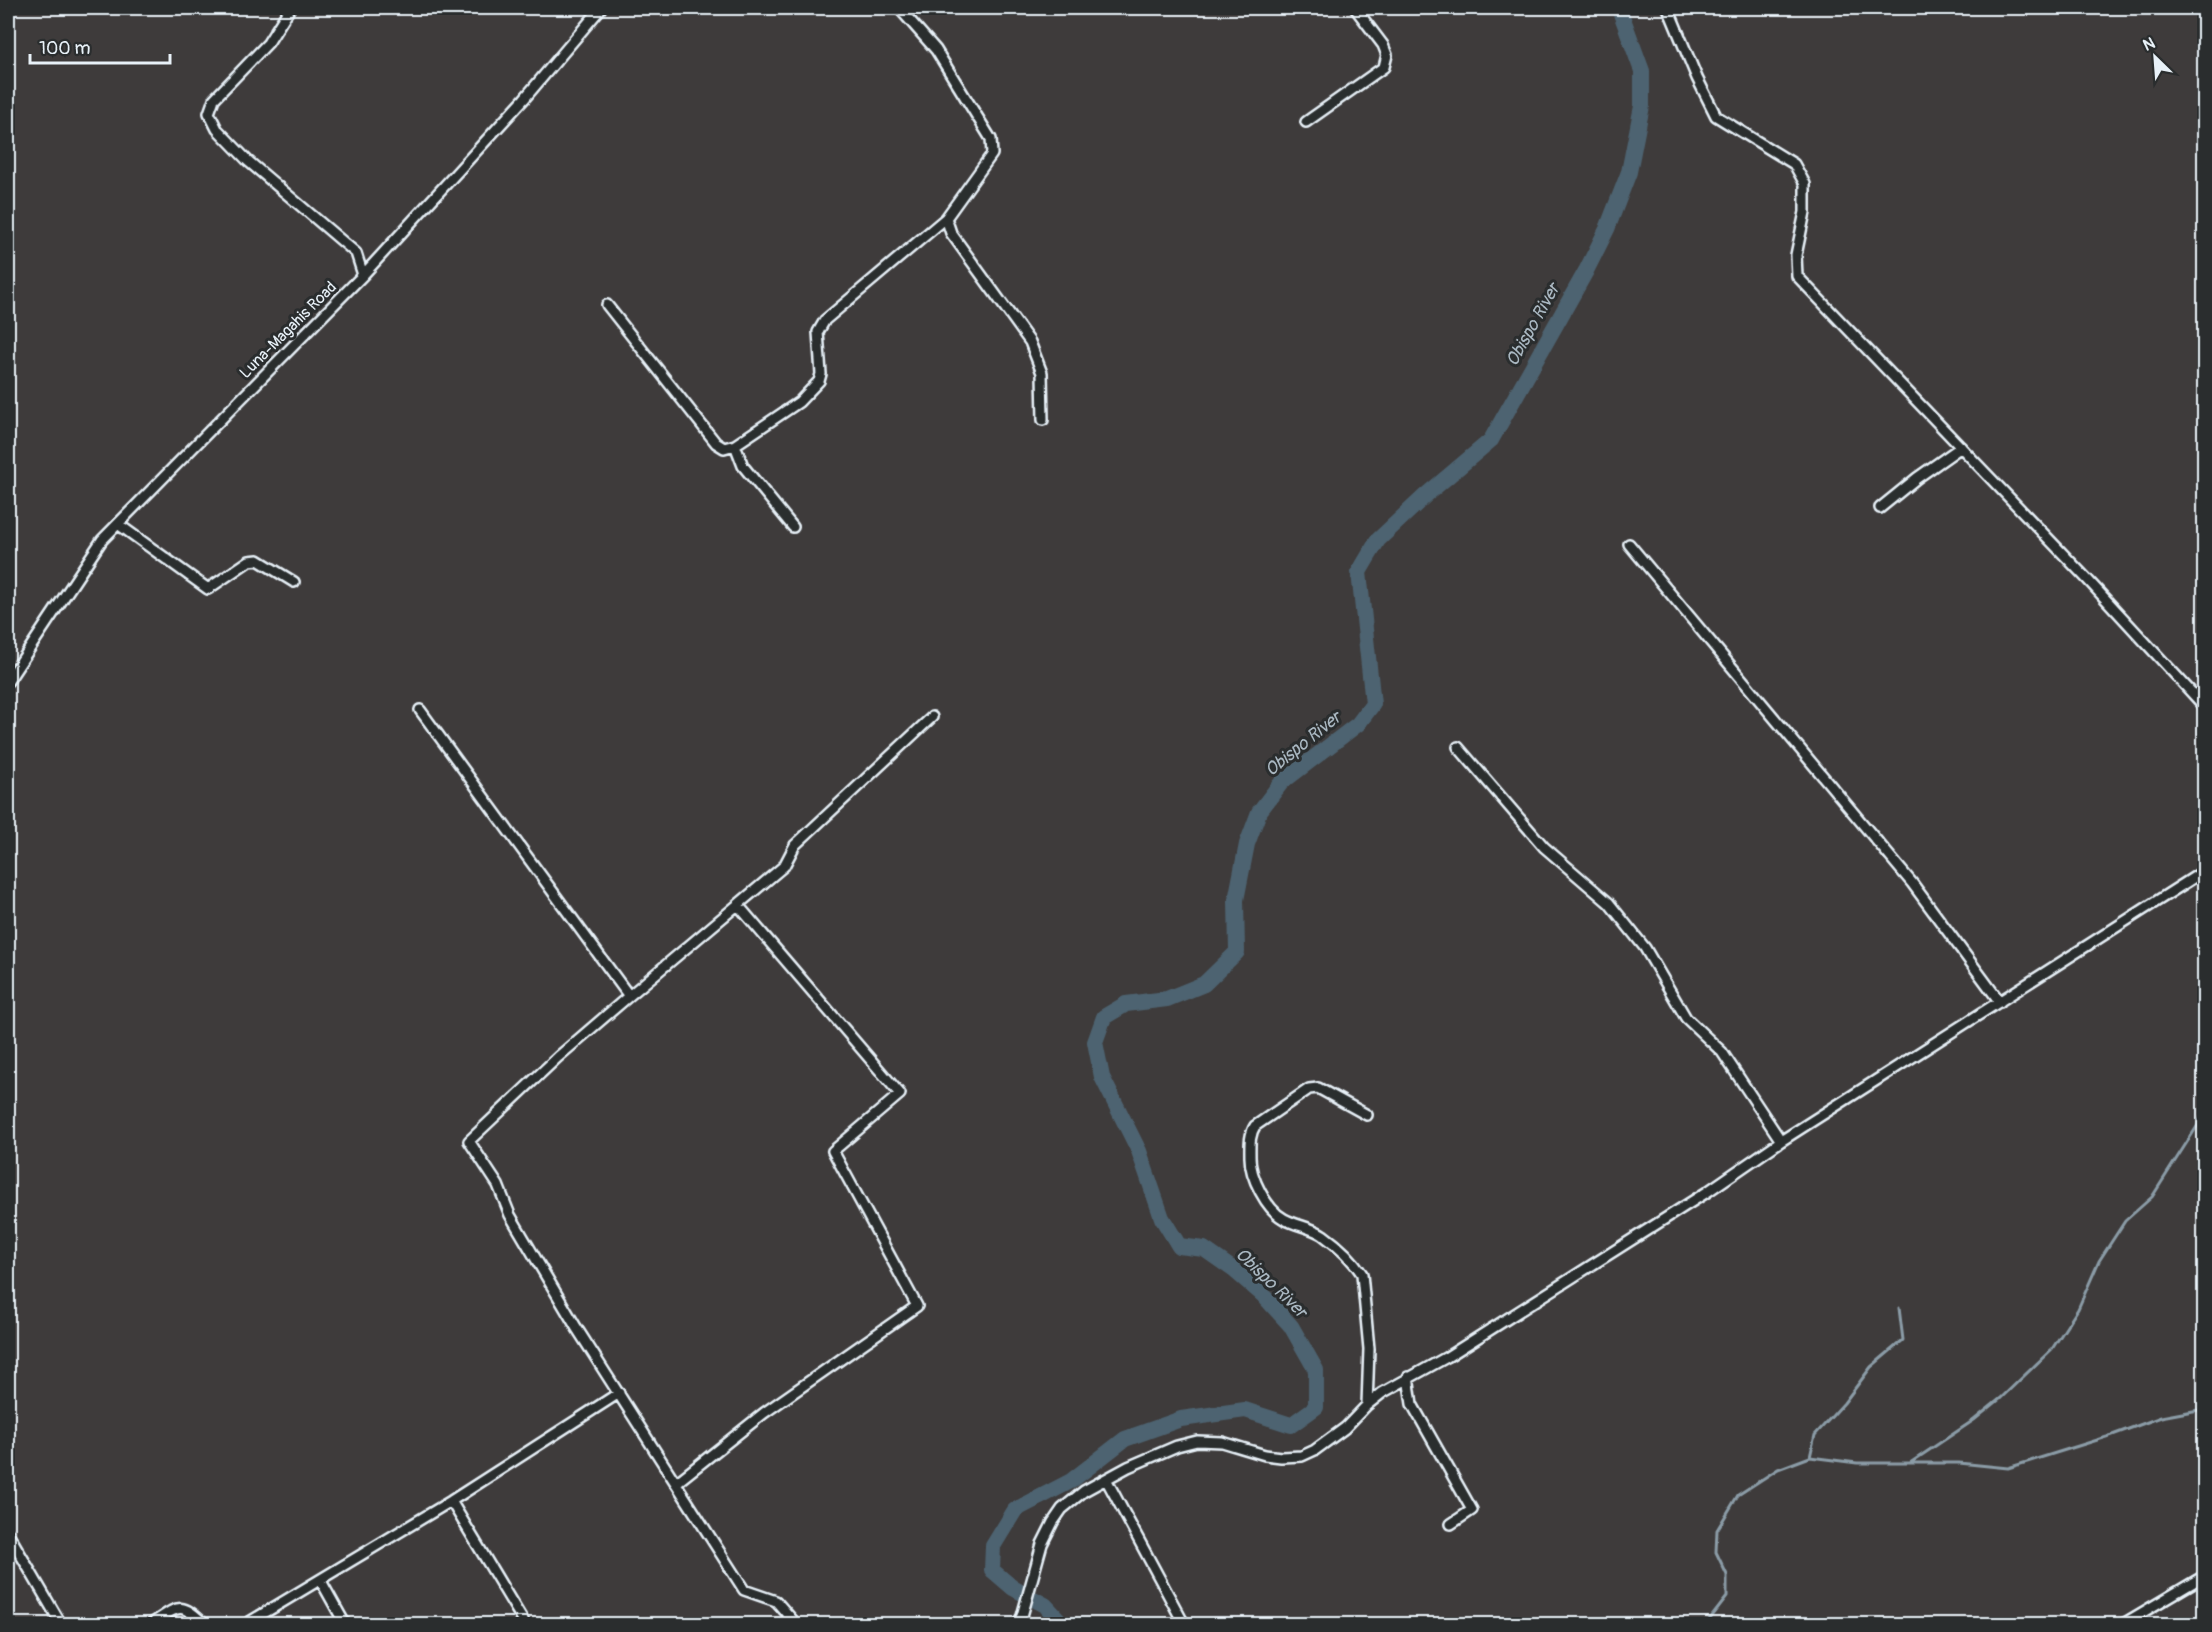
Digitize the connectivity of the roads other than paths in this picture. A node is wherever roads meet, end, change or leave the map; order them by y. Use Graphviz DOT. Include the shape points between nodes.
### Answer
graph roads {
  1 [pos="291,8"];
  2 [pos="601,8"];
  3 [pos="899,8"];
  4 [pos="1355,8"];
  5 [pos="1668,8"];
  6 [pos="1306,122"];
  7 [pos="946,218"];
  8 [pos="363,275"];
  9 [pos="607,305"];
  10 [pos="1043,420"];
  11 [pos="735,445"];
  12 [pos="1961,447"];
  13 [pos="1880,508"];
  14 [pos="118,524"];
  15 [pos="793,527"];
  16 [pos="1629,544"];
  17 [pos="294,582"];
  18 [pos="8,681"];
  19 [pos="2205,706"];
  20 [pos="420,710"];
  21 [pos="932,717"];
  22 [pos="1458,747"];
  23 [pos="2205,871"];
  24 [pos="738,904"];
  25 [pos="629,996"];
  26 [pos="2000,1002"];
  27 [pos="1367,1115"];
  28 [pos="1781,1141"];
  29 [pos="1408,1377"];
  30 [pos="619,1393"];
  31 [pos="1367,1405"];
  32 [pos="1106,1479"];
  33 [pos="676,1483"];
  34 [pos="451,1501"];
  35 [pos="1451,1524"];
  36 [pos="8,1533"];
  37 [pos="2205,1576"];
  38 [pos="321,1581"];
  39 [pos="1020,1620"];
  40 [pos="61,1624"];
  41 [pos="151,1624"];
  42 [pos="204,1624"];
  43 [pos="249,1624"];
  44 [pos="345,1624"];
  45 [pos="525,1624"];
  46 [pos="796,1624"];
  47 [pos="1184,1624"];
  48 [pos="2123,1624"];
  1 -- 8 [label="street" via="268,43 214,99 209,113 217,129 248,161 356,253"];
  2 -- 8 [label="street, Luna-Magahis Road" via="524,99"];
  3 -- 7 [label="street" via="936,50 991,139 992,154"];
  4 -- 6 [label="street" via="1383,45 1387,55 1384,67"];
  5 -- 12 [label="street" via="1716,116 1794,164 1805,184 1797,276"];
  7 -- 10 [label="street" via="951,233 1030,342 1042,373"];
  7 -- 11 [label="street" via="825,320 818,332 819,381 799,402"];
  8 -- 14 [label="street, Luna-Magahis Road"];
  9 -- 11 [label="street" via="716,443 724,447"];
  11 -- 15 [label="street" via="743,466"];
  12 -- 13 [label="street"];
  12 -- 19 [label="street"];
  14 -- 17 [label="street" via="208,589 249,561 258,560"];
  14 -- 18 [label="street, Luna-Magahis Road" via="102,540"];
  16 -- 26 [label="street" via="1912,883"];
  20 -- 25 [label="street"];
  21 -- 24 [label="street" via="795,846 784,866"];
  22 -- 28 [label="street" via="1544,847 1609,903 1645,948 1686,1017 1722,1052"];
  23 -- 26 [label="street"];
  24 -- 25 [label="street"];
  24 -- 33 [label="street" via="900,1094 833,1151 917,1306 764,1413"];
  25 -- 30 [label="street" via="469,1141 498,1185 510,1215 576,1327"];
  26 -- 28 [label="street"];
  27 -- 31 [label="street" via="1318,1088 1309,1089 1255,1126 1251,1133 1250,1168 1253,1180 1274,1210 1284,1219 1323,1236 1362,1274 1370,1349"];
  28 -- 29 [label="street" via="1448,1357"];
  29 -- 31 [label="street"];
  29 -- 35 [label="street" via="1412,1404 1472,1510"];
  30 -- 33 [label="street"];
  30 -- 34 [label="street"];
  31 -- 32 [label="street" via="1346,1428 1302,1456 1265,1455 1222,1442 1197,1441 1177,1446"];
  32 -- 39 [label="street" via="1084,1491 1053,1522 1042,1544"];
  32 -- 47 [label="street"];
  33 -- 46 [label="street" via="744,1590 776,1601"];
  34 -- 38 [label="street"];
  34 -- 45 [label="street"];
  36 -- 40 [label="street"];
  37 -- 48 [label="street"];
  38 -- 43 [label="street"];
  38 -- 44 [label="street"];
  41 -- 42 [label="street" via="181,1607"];
}
